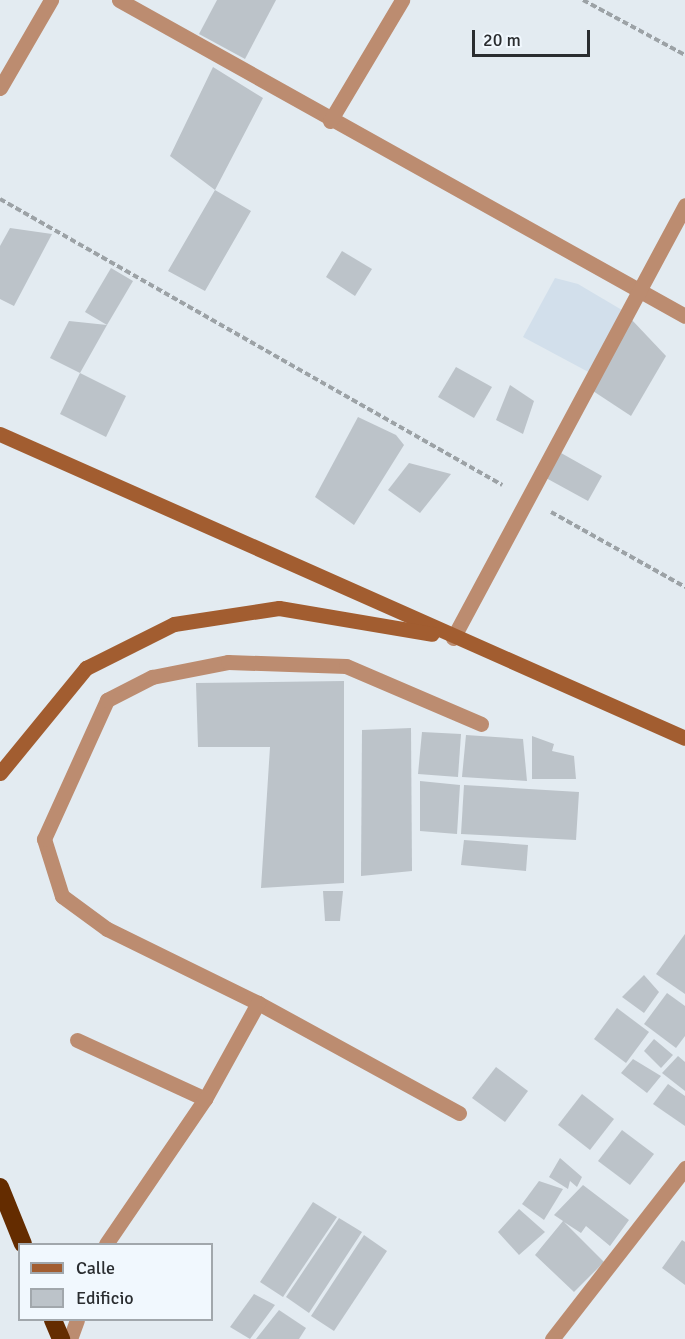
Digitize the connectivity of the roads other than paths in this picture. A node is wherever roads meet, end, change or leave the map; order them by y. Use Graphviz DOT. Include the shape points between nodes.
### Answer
graph roads {
  1 [pos="51,0"];
  2 [pos="119,0"];
  3 [pos="402,0"];
  4 [pos="0,88"];
  5 [pos="330,121"];
  6 [pos="685,205"];
  7 [pos="639,292"];
  8 [pos="685,316"];
  9 [pos="0,434"];
  10 [pos="453,638"];
  11 [pos="481,724"];
  12 [pos="685,738"];
  13 [pos="0,773"];
  14 [pos="258,1003"];
  15 [pos="77,1040"];
  16 [pos="205,1099"];
  17 [pos="459,1113"];
  18 [pos="685,1168"];
  19 [pos="0,1188"];
  20 [pos="26,1242"];
  21 [pos="107,1243"];
  22 [pos="53,1321"];
  23 [pos="77,1321"];
  24 [pos="61,1339"];
  25 [pos="70,1339"];
  26 [pos="552,1339"];
  1 -- 4 [label="street"];
  2 -- 5 [label="street"];
  3 -- 5 [label="street"];
  5 -- 7 [label="street"];
  6 -- 7 [label="street"];
  7 -- 8 [label="street"];
  7 -- 10 [label="street"];
  9 -- 10 [label="street"];
  10 -- 12 [label="street"];
  10 -- 13 [label="street" via="279,608 174,624 86,668"];
  11 -- 14 [label="street" via="346,666 228,662 152,677 108,700 44,839 62,896 107,929"];
  14 -- 16 [label="street"];
  14 -- 17 [label="street"];
  15 -- 16 [label="street"];
  16 -- 21 [label="street"];
  18 -- 26 [label="street"];
  19 -- 20 [label="highway"];
  22 -- 24 [label="highway"];
  23 -- 25 [label="street"];
}
